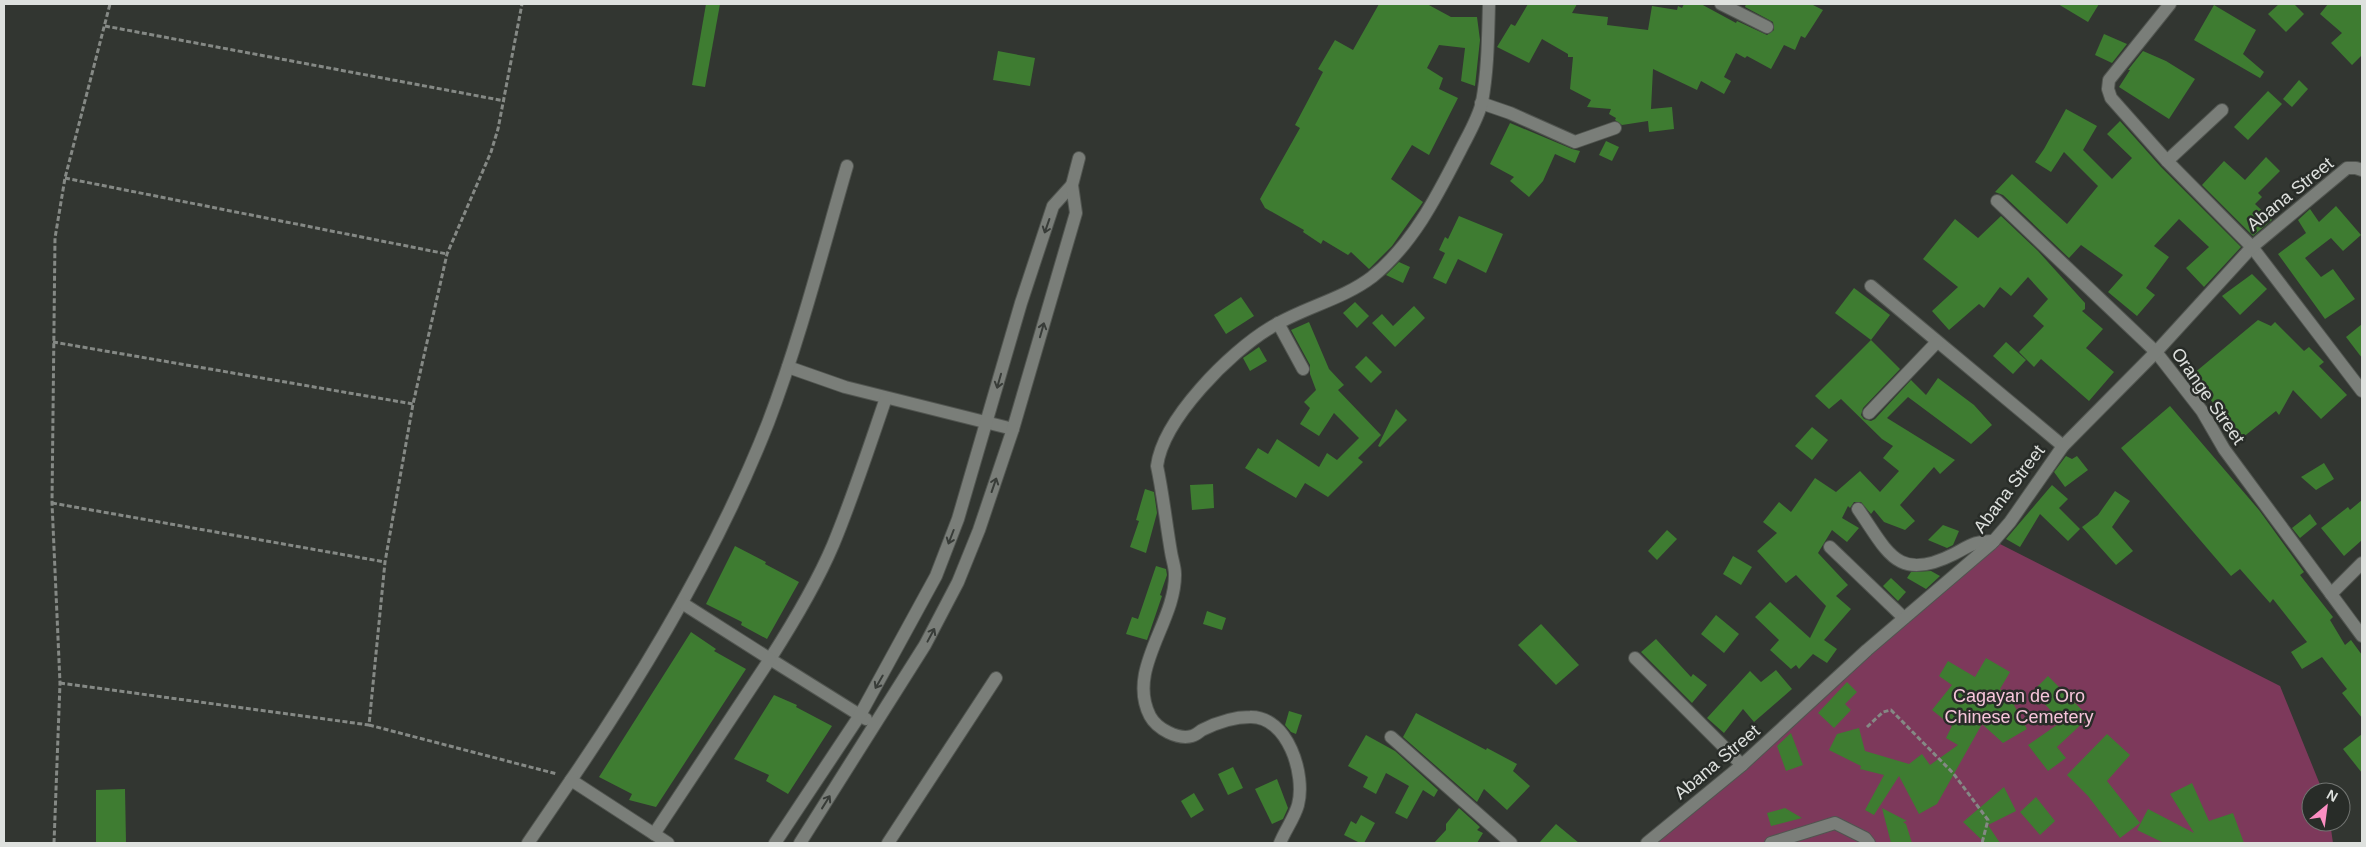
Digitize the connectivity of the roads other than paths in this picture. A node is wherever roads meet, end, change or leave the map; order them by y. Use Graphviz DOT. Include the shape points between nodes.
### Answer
graph roads {
  1 [pos="1489,4"];
  2 [pos="1721,4"];
  3 [pos="2170,4"];
  4 [pos="1767,27"];
  5 [pos="1481,103"];
  6 [pos="2222,110"];
  7 [pos="1615,128"];
  8 [pos="1079,158"];
  9 [pos="2167,161"];
  10 [pos="847,166"];
  11 [pos="2362,170"];
  12 [pos="1072,185"];
  13 [pos="1997,202"];
  14 [pos="2252,247"];
  15 [pos="1871,286"];
  16 [pos="1278,323"];
  17 [pos="1937,342"];
  18 [pos="2156,352"];
  19 [pos="788,367"];
  20 [pos="1304,369"];
  21 [pos="2362,391"];
  22 [pos="886,398"];
  23 [pos="1869,413"];
  24 [pos="988,422"];
  25 [pos="1013,429"];
  26 [pos="2063,446"];
  27 [pos="1858,509"];
  28 [pos="1994,541"];
  29 [pos="1830,547"];
  30 [pos="2362,563"];
  31 [pos="936,576"];
  32 [pos="958,582"];
  33 [pos="2331,594"];
  34 [pos="682,603"];
  35 [pos="1904,618"];
  36 [pos="2362,636"];
  37 [pos="1634,658"];
  38 [pos="770,659"];
  39 [pos="996,678"];
  40 [pos="860,715"];
  41 [pos="875,725"];
  42 [pos="1390,737"];
  43 [pos="1742,765"];
  44 [pos="571,780"];
  45 [pos="654,834"];
  46 [pos="528,843"];
  47 [pos="668,843"];
  48 [pos="775,843"];
  49 [pos="800,843"];
  50 [pos="888,843"];
  51 [pos="1280,843"];
  52 [pos="1511,843"];
  53 [pos="1647,843"];
  54 [pos="1771,843"];
  55 [pos="1868,843"];
  1 -- 5 [label="street" via="1488,60"];
  2 -- 4 [label="street"];
  3 -- 9 [label="street" via="2109,80 2108,89 2111,98"];
  5 -- 7 [label="street" via="1575,142"];
  5 -- 16 [label="street" via="1442,187 1422,220 1389,261 1371,278"];
  6 -- 9 [label="street"];
  8 -- 12 [label="street"];
  9 -- 14 [label="street"];
  10 -- 19 [label="street"];
  11 -- 14 [label="street, Abana Street" via="2347,168"];
  12 -- 24 [label="street, one-way" via="1053,206 1021,303"];
  25 -- 12 [label="street, one-way" via="1076,213"];
  13 -- 18 [label="street, Orange Street"];
  14 -- 18 [label="street, Abana Street"];
  14 -- 21 [label="street"];
  15 -- 17 [label="street"];
  16 -- 20 [label="street"];
  16 -- 51 [label="street" via="1239,350 1209,380 1163,442 1157,466 1175,580 1142,687 1150,717 1159,727 1182,736 1193,736 1215,725 1251,717 1264,718 1278,729 1295,761 1300,789 1298,806"];
  17 -- 23 [label="street"];
  17 -- 26 [label="street"];
  18 -- 26 [label="street, Abana Street"];
  18 -- 33 [label="street, Orange Street" via="2202,411 2224,449"];
  19 -- 22 [label="street"];
  19 -- 34 [label="street" via="742,484"];
  22 -- 24 [label="street"];
  22 -- 38 [label="street" via="832,547 797,617"];
  24 -- 25 [label="street"];
  24 -- 31 [label="street, one-way" via="958,519"];
  32 -- 25 [label="street, one-way"];
  26 -- 28 [label="street, Abana Street"];
  27 -- 28 [label="street" via="1885,547 1911,566 1942,560 1976,542"];
  28 -- 35 [label="street, Abana Street"];
  29 -- 35 [label="street"];
  30 -- 33 [label="street"];
  31 -- 32 [label="street"];
  31 -- 40 [label="street, one-way"];
  41 -- 32 [label="street, one-way" via="925,645"];
  33 -- 36 [label="street, Orange Street"];
  34 -- 38 [label="street"];
  34 -- 44 [label="street"];
  35 -- 43 [label="street, Abana Street"];
  37 -- 43 [label="street"];
  38 -- 40 [label="street"];
  38 -- 45 [label="street"];
  39 -- 50 [label="street"];
  40 -- 41 [label="street"];
  40 -- 48 [label="street"];
  49 -- 41 [label="street, one-way"];
  42 -- 52 [label="street"];
  43 -- 53 [label="street, Abana Street"];
  44 -- 45 [label="street"];
  44 -- 46 [label="street"];
  45 -- 47 [label="street"];
  54 -- 55 [label="street" via="1835,823 1865,838"];
}
